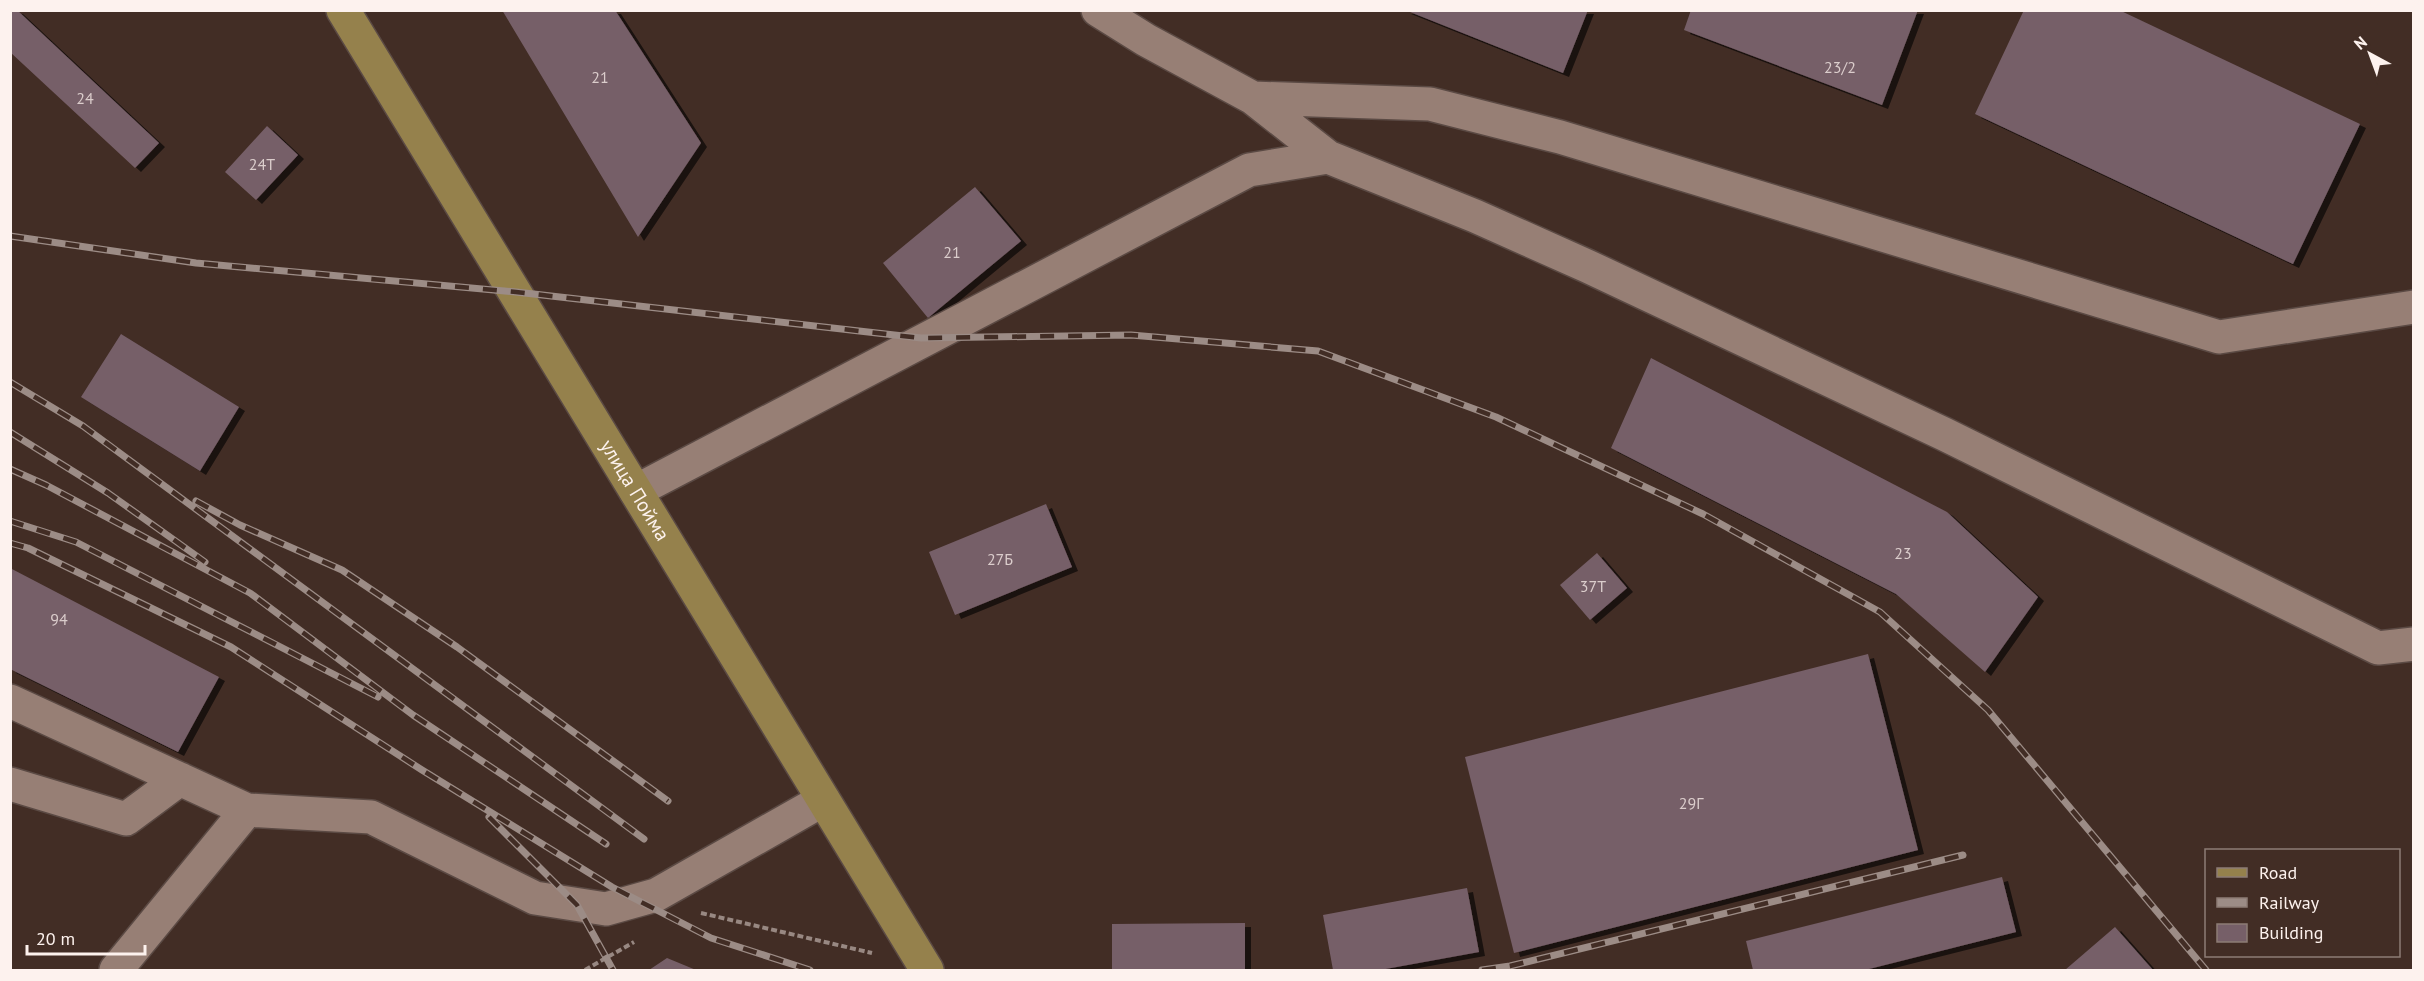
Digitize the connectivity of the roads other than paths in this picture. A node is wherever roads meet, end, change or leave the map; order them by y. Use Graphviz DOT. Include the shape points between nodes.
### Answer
graph roads {
  1 [pos="343,10"];
  2 [pos="1098,10"];
  3 [pos="1253,98"];
  4 [pos="1328,158"];
  5 [pos="2414,307"];
  6 [pos="636,490"];
  7 [pos="2414,644"];
  8 [pos="10,701"];
  9 [pos="180,779"];
  10 [pos="10,784"];
  11 [pos="823,800"];
  12 [pos="247,810"];
  13 [pos="925,968"];
  14 [pos="116,970"];
  1 -- 6 [label="main road, улица Пойма"];
  2 -- 3 [label="lane"];
  3 -- 4 [label="lane"];
  3 -- 5 [label="lane" via="1430,104 1560,137 2219,338"];
  4 -- 6 [label="lane" via="1249,170"];
  4 -- 7 [label="lane" via="1475,216 1598,271 1944,434 2378,648"];
  6 -- 11 [label="main road, улица Пойма"];
  8 -- 9 [label="lane"];
  9 -- 10 [label="lane" via="126,819"];
  9 -- 12 [label="lane"];
  11 -- 12 [label="lane" via="656,896 606,909 535,898 371,817"];
  11 -- 13 [label="main road, улица Пойма"];
  12 -- 14 [label="lane"];
}
